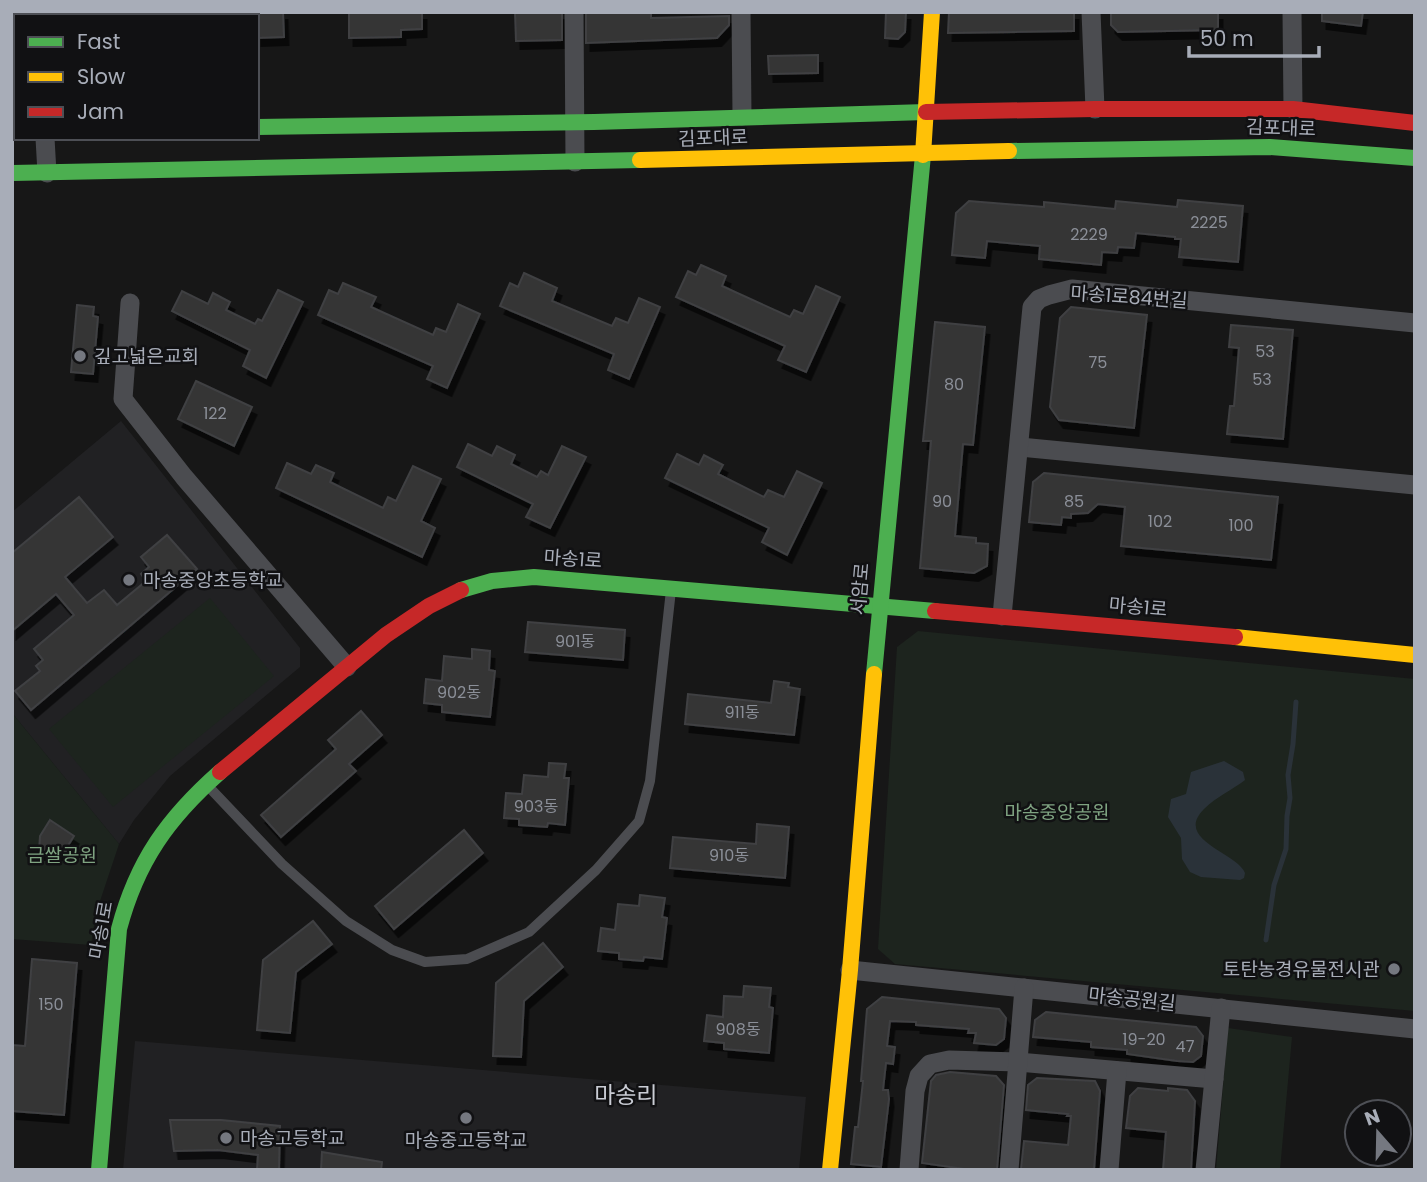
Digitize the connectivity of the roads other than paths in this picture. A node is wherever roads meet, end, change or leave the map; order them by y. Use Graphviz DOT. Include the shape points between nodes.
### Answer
graph roads {
  1 [pos="575,12"];
  2 [pos="741,12"];
  3 [pos="932,12"];
  4 [pos="1091,12"];
  5 [pos="1292,12"];
  6 [pos="1095,109"];
  7 [pos="1293,109"];
  8 [pos="924,112"];
  9 [pos="742,116"];
  10 [pos="1415,122"];
  11 [pos="574,123"];
  12 [pos="259,127"];
  13 [pos="45,140"];
  14 [pos="923,153"];
  15 [pos="1415,158"];
  16 [pos="575,162"];
  17 [pos="12,173"];
  18 [pos="47,173"];
  19 [pos="130,303"];
  20 [pos="1415,323"];
  21 [pos="1020,447"];
  22 [pos="1415,485"];
  23 [pos="672,587"];
  24 [pos="879,606"];
  25 [pos="1002,616"];
  26 [pos="1415,655"];
  27 [pos="347,667"];
  28 [pos="207,785"];
  29 [pos="850,970"];
  30 [pos="1024,988"];
  31 [pos="1222,1008"];
  32 [pos="1415,1029"];
  33 [pos="1018,1062"];
  34 [pos="1117,1071"];
  35 [pos="1214,1079"];
  36 [pos="99,1170"];
  37 [pos="830,1170"];
  38 [pos="909,1170"];
  39 [pos="1010,1170"];
  40 [pos="1109,1170"];
  41 [pos="1205,1170"];
  1 -- 11 [label="street"];
  2 -- 9 [label="street"];
  3 -- 8 [label="street, 서암로"];
  4 -- 6 [label="street"];
  5 -- 7 [label="street"];
  6 -- 7 [label="street, 김포대로"];
  6 -- 8 [label="street, 김포대로"];
  7 -- 10 [label="street, 김포대로"];
  8 -- 9 [label="street, 김포대로"];
  8 -- 14 [label="street, 서암로"];
  9 -- 11 [label="street, 김포대로"];
  11 -- 12 [label="street, 김포대로"];
  11 -- 16 [label="street"];
  13 -- 18 [label="street"];
  14 -- 15 [label="street, 김포대로" via="1270,147"];
  14 -- 16 [label="street, 김포대로"];
  14 -- 24 [label="street, 서암로"];
  16 -- 18 [label="street, 김포대로"];
  17 -- 18 [label="street, 김포대로"];
  19 -- 27 [label="street" via="123,399"];
  20 -- 21 [label="street, 마송1로84번길" via="1072,289 1049,295 1032,307"];
  21 -- 22 [label="street"];
  21 -- 25 [label="street, 마송1로84번길"];
  23 -- 24 [label="street, 마송1로"];
  23 -- 27 [label="street, 마송1로" via="534,576 498,579 453,594 417,613"];
  23 -- 28 [label="lane" via="650,781 639,821 596,870 529,932 467,959 425,962 392,950 346,921 282,864"];
  24 -- 25 [label="street, 마송1로"];
  24 -- 29 [label="street, 서암로"];
  25 -- 26 [label="street, 마송1로"];
  27 -- 28 [label="street, 마송1로"];
  28 -- 36 [label="street, 마송1로" via="165,827 142,863 126,901 116,956"];
  29 -- 30 [label="street, 마송공원길"];
  29 -- 37 [label="street, 서암로"];
  30 -- 31 [label="street, 마송공원길"];
  30 -- 33 [label="street"];
  31 -- 32 [label="street, 마송공원길"];
  31 -- 35 [label="street"];
  33 -- 34 [label="street"];
  33 -- 38 [label="street" via="949,1060 930,1064 919,1076 915,1091"];
  33 -- 39 [label="street"];
  34 -- 35 [label="street"];
  34 -- 40 [label="street"];
  35 -- 41 [label="street"];
}
